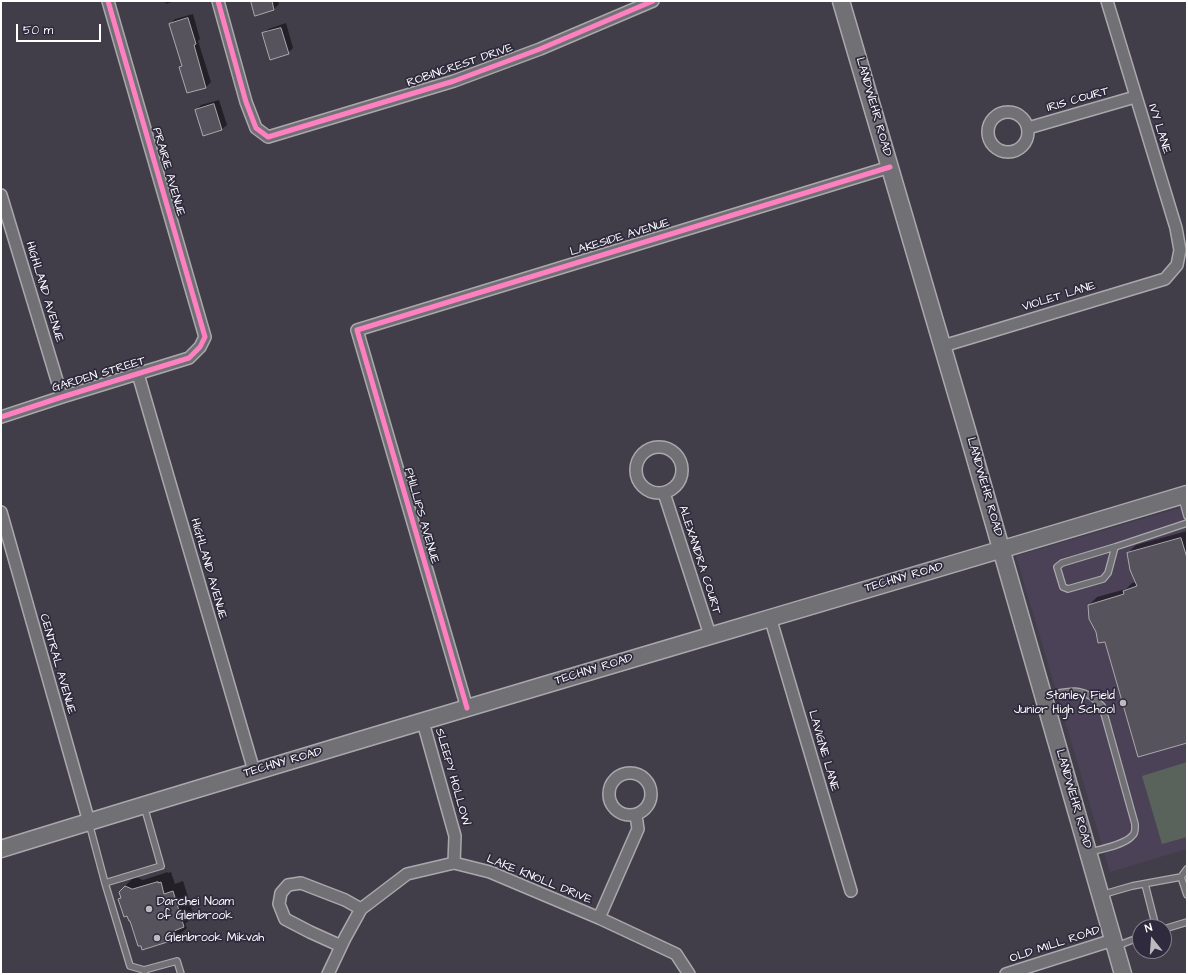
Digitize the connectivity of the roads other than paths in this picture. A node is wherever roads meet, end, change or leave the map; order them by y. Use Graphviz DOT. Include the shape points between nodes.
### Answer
graph roads {
  1 [pos="108,1"];
  2 [pos="218,1"];
  3 [pos="653,1"];
  4 [pos="842,1"];
  5 [pos="1107,1"];
  6 [pos="1135,97"];
  7 [pos="1028,128"];
  8 [pos="890,167"];
  9 [pos="1,195"];
  10 [pos="1177,265"];
  11 [pos="356,330"];
  12 [pos="943,346"];
  13 [pos="200,347"];
  14 [pos="138,374"];
  15 [pos="62,397"];
  16 [pos="1,417"];
  17 [pos="664,493"];
  18 [pos="1184,495"];
  19 [pos="1,512"];
  20 [pos="1187,516"];
  21 [pos="1187,523"];
  22 [pos="1115,547"];
  23 [pos="1002,549"];
  24 [pos="770,617"];
  25 [pos="710,635"];
  26 [pos="1044,696"];
  27 [pos="467,708"];
  28 [pos="423,722"];
  29 [pos="254,771"];
  30 [pos="144,806"];
  31 [pos="636,815"];
  32 [pos="88,822"];
  33 [pos="1,849"];
  34 [pos="1088,853"];
  35 [pos="454,863"];
  36 [pos="1187,869"];
  37 [pos="1181,878"];
  38 [pos="105,883"];
  39 [pos="1145,884"];
  40 [pos="851,892"];
  41 [pos="1100,895"];
  42 [pos="1187,895"];
  43 [pos="361,909"];
  44 [pos="599,918"];
  45 [pos="1154,919"];
  46 [pos="1187,922"];
  47 [pos="1172,927"];
  48 [pos="1132,939"];
  49 [pos="1114,943"];
  50 [pos="341,946"];
  51 [pos="145,972"];
  52 [pos="181,974"];
  53 [pos="328,974"];
  54 [pos="689,974"];
  55 [pos="1006,974"];
  56 [pos="1123,974"];
  1 -- 13 [label="street, PRAIRIE AVENUE" via="205,337"];
  2 -- 3 [label="street, ROBINCREST DRIVE" via="246,102 256,128 268,138 454,81 540,49"];
  4 -- 8 [label="main road, LANDWEHR ROAD"];
  5 -- 6 [label="street, IVY LANE"];
  6 -- 7 [label="street, IRIS COURT"];
  6 -- 10 [label="street, IVY LANE" via="1176,228 1180,250"];
  8 -- 11 [label="street, LAKESIDE AVENUE"];
  8 -- 12 [label="main road, LANDWEHR ROAD"];
  9 -- 15 [label="street, HIGHLAND AVENUE"];
  10 -- 12 [label="street, VIOLET LANE" via="1165,279"];
  11 -- 27 [label="street, PHILLIPS AVENUE"];
  12 -- 23 [label="main road, LANDWEHR ROAD"];
  13 -- 14 [label="street, GARDEN STREET" via="189,358"];
  14 -- 15 [label="street, GARDEN STREET"];
  14 -- 29 [label="street, HIGHLAND AVENUE"];
  15 -- 16 [label="street, GARDEN STREET"];
  17 -- 17 [label="street" via="678,483 682,466 673,452 657,447 645,451 638,459 636,477 647,490 658,494"];
  17 -- 25 [label="street, ALEXANDRA COURT"];
  18 -- 20 [label="lane"];
  18 -- 23 [label="main road, TECHNY ROAD"];
  19 -- 32 [label="street, CENTRAL AVENUE"];
  21 -- 22 [label="lane"];
  22 -- 22 [label="lane" via="1062,563 1057,567 1063,587 1068,589 1103,579 1108,573"];
  23 -- 24 [label="main road, TECHNY ROAD"];
  23 -- 26 [label="main road, LANDWEHR ROAD"];
  24 -- 25 [label="main road, TECHNY ROAD"];
  24 -- 40 [label="street, LAVIGNE LANE"];
  25 -- 27 [label="main road, TECHNY ROAD"];
  26 -- 34 [label="main road, LANDWEHR ROAD"];
  26 -- 34 [label="lane" via="1077,691 1093,697 1102,706 1135,831 1133,836 1117,844"];
  27 -- 28 [label="main road, TECHNY ROAD"];
  28 -- 29 [label="main road, TECHNY ROAD"];
  28 -- 35 [label="street, SLEEPY HOLLOW" via="455,836"];
  29 -- 30 [label="main road, TECHNY ROAD"];
  30 -- 32 [label="main road, TECHNY ROAD"];
  30 -- 38 [label="lane" via="161,866"];
  31 -- 44 [label="street, LAKE KNOLL DRIVE" via="638,829"];
  32 -- 33 [label="main road, TECHNY ROAD"];
  32 -- 38 [label="lane"];
  34 -- 41 [label="main road, LANDWEHR ROAD"];
  35 -- 43 [label="street, LAKE KNOLL DRIVE" via="407,874"];
  35 -- 44 [label="street, LAKE KNOLL DRIVE" via="490,872"];
  36 -- 37 [label="lane"];
  37 -- 39 [label="lane"];
  37 -- 42 [label="lane"];
  38 -- 51 [label="lane" via="130,966"];
  39 -- 41 [label="lane"];
  39 -- 45 [label="lane"];
  41 -- 49 [label="main road, LANDWEHR ROAD"];
  43 -- 50 [label="street, LAKE KNOLL DRIVE"];
  43 -- 50 [label="street" via="301,883 288,885 281,893 279,904 285,919"];
  44 -- 54 [label="street, LAKE KNOLL DRIVE" via="676,954"];
  46 -- 47 [label="lane"];
  48 -- 49 [label="lane"];
  49 -- 55 [label="street, OLD MILL ROAD"];
  49 -- 56 [label="main road, LANDWEHR ROAD"];
  50 -- 53 [label="street, LAKE KNOLL DRIVE"];
  51 -- 52 [label="lane" via="177,961"];
}
